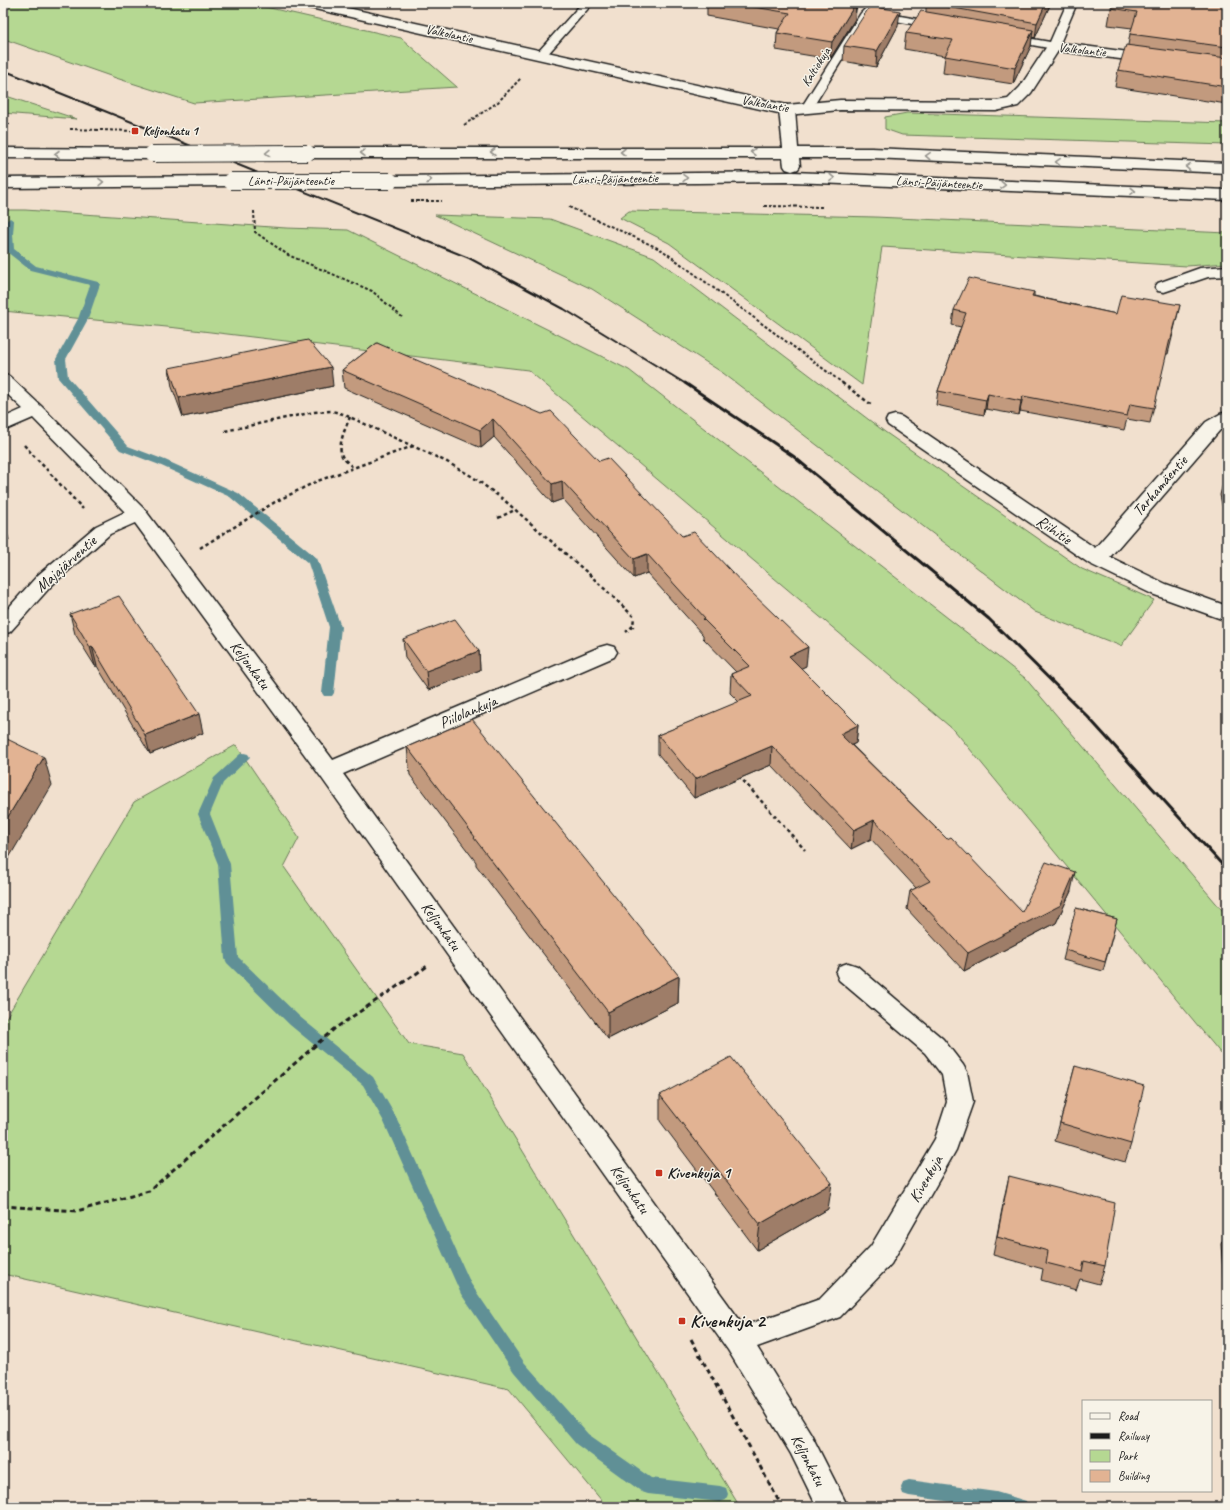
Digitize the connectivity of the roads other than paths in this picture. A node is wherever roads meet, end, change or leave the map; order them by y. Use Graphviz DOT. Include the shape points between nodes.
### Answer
graph roads {
  1 [pos="306,3"];
  2 [pos="588,3"];
  3 [pos="877,3"];
  4 [pos="1072,3"];
  5 [pos="866,14"];
  6 [pos="944,27"];
  7 [pos="999,36"];
  8 [pos="1054,46"];
  9 [pos="542,54"];
  10 [pos="1164,61"];
  11 [pos="807,108"];
  12 [pos="787,110"];
  13 [pos="792,152"];
  14 [pos="3,153"];
  15 [pos="1227,168"];
  16 [pos="793,177"];
  17 [pos="3,183"];
  18 [pos="1227,195"];
  19 [pos="1227,271"];
  20 [pos="1164,287"];
  21 [pos="3,380"];
  22 [pos="35,410"];
  23 [pos="1227,418"];
  24 [pos="895,421"];
  25 [pos="4,424"];
  26 [pos="138,514"];
  27 [pos="1097,559"];
  28 [pos="1227,614"];
  29 [pos="3,627"];
  30 [pos="607,652"];
  31 [pos="329,771"];
  32 [pos="848,973"];
  33 [pos="738,1341"];
  34 [pos="833,1507"];
  1 -- 9 [label="street, Valkolantie"];
  2 -- 9 [label="lane"];
  3 -- 5 [label="lane, Kaltiokuja"];
  4 -- 8 [label="lane"];
  5 -- 6 [label="lane"];
  5 -- 11 [label="lane, Kaltiokuja"];
  7 -- 8 [label="lane"];
  8 -- 10 [label="street, Valkolantie"];
  8 -- 11 [label="street, Valkolantie" via="1026,90 1014,102 996,106 840,104"];
  9 -- 12 [label="street, Valkolantie"];
  11 -- 12 [label="street, Valkolantie"];
  12 -- 13 [label="street"];
  13 -- 14 [label="street, Länsi-Päijänteentie, one-way, bridge"];
  15 -- 13 [label="street, Länsi-Päijänteentie, one-way"];
  13 -- 16 [label="street"];
  17 -- 16 [label="street, Länsi-Päijänteentie, one-way, bridge"];
  16 -- 18 [label="street, Länsi-Päijänteentie, one-way"];
  19 -- 20 [label="street" via="1206,272"];
  21 -- 22 [label="street, Keljonkatu"];
  22 -- 25 [label="street"];
  22 -- 26 [label="street, Keljonkatu"];
  23 -- 27 [label="street, Tarhamäentie" via="1213,426"];
  24 -- 27 [label="street, Riihitie"];
  26 -- 29 [label="street, Majajärventie" via="103,530 45,580"];
  26 -- 31 [label="street, Keljonkatu"];
  27 -- 28 [label="street, Riihitie" via="1159,589"];
  30 -- 31 [label="street, Piilolankuja"];
  31 -- 33 [label="street, Keljonkatu"];
  32 -- 33 [label="street, Kivenkuja" via="934,1046 954,1072 960,1102 947,1142 881,1255 830,1308"];
  33 -- 34 [label="street, Keljonkatu" via="801,1444"];
}
